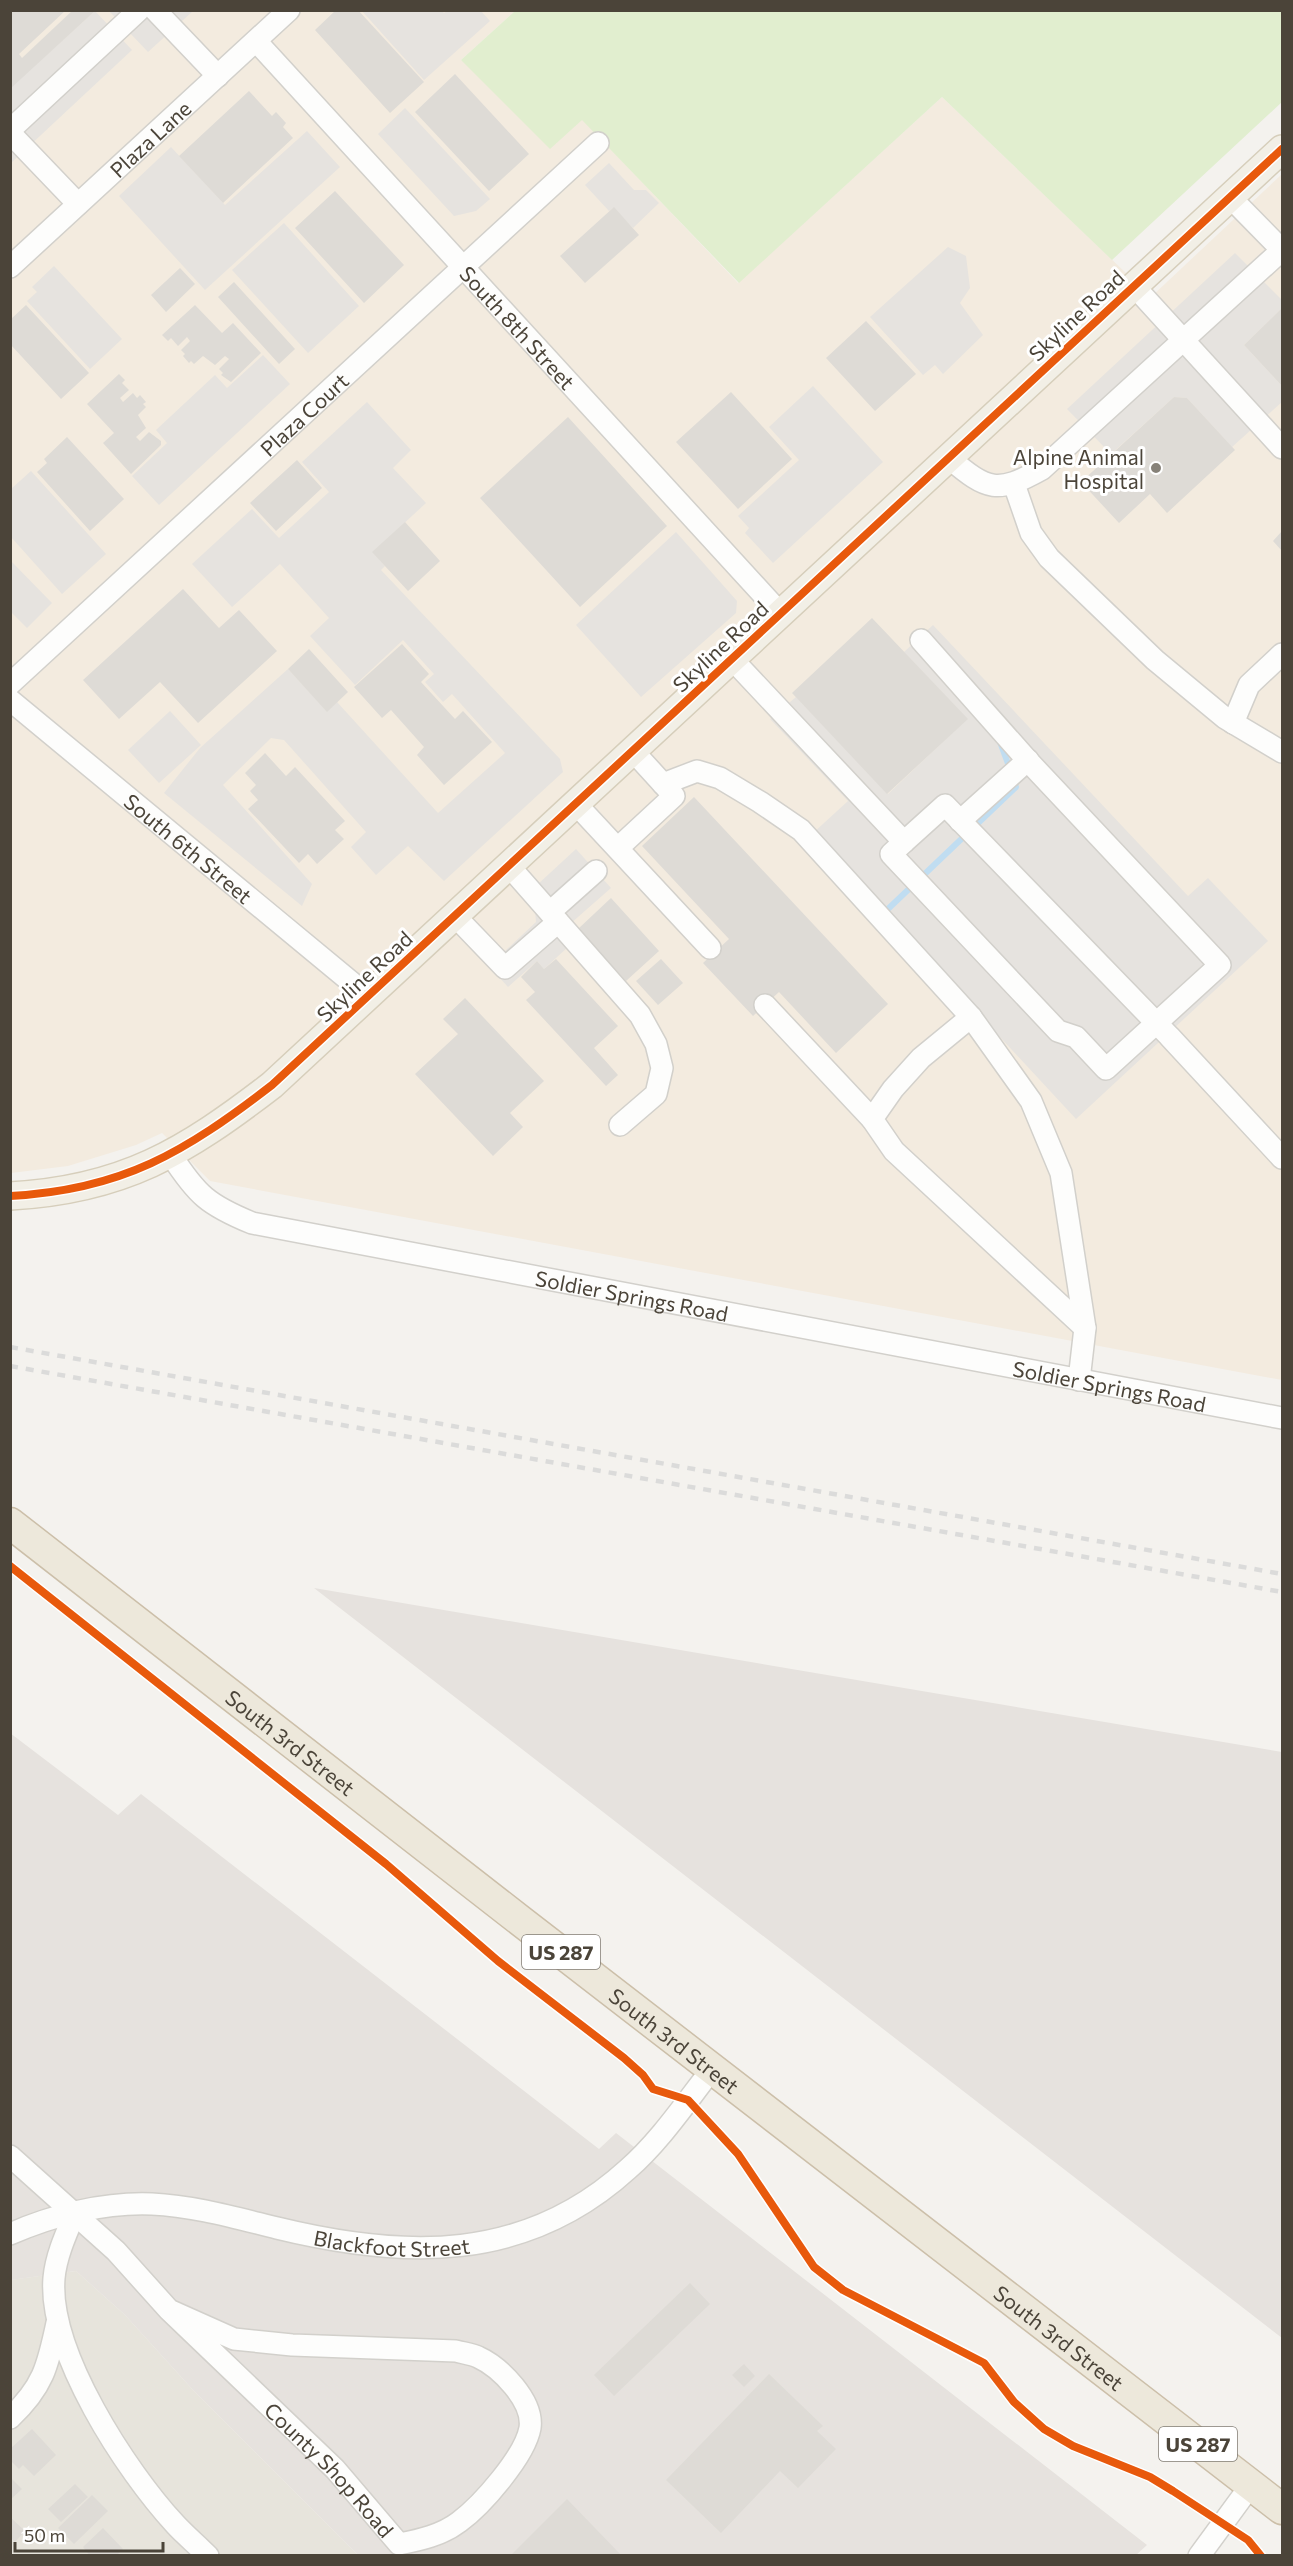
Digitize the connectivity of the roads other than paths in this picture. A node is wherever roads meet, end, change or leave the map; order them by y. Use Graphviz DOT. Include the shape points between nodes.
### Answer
graph roads {
  1 [pos="139,10"];
  2 [pos="155,10"];
  3 [pos="289,10"];
  4 [pos="256,41"];
  5 [pos="218,76"];
  6 [pos="10,132"];
  7 [pos="598,143"];
  8 [pos="1282,148"];
  9 [pos="1230,198"];
  10 [pos="78,204"];
  11 [pos="1282,250"];
  12 [pos="10,267"];
  13 [pos="465,267"];
  14 [pos="1134,286"];
  15 [pos="1183,340"];
  16 [pos="1282,448"];
  17 [pos="949,458"];
  18 [pos="1014,484"];
  19 [pos="781,614"];
  20 [pos="921,639"];
  21 [pos="1282,654"];
  22 [pos="732,659"];
  23 [pos="10,684"];
  24 [pos="10,700"];
  25 [pos="1233,723"];
  26 [pos="633,751"];
  27 [pos="1282,752"];
  28 [pos="1028,760"];
  29 [pos="663,784"];
  30 [pos="576,804"];
  31 [pos="960,821"];
  32 [pos="904,842"];
  33 [pos="619,848"];
  34 [pos="509,866"];
  35 [pos="596,871"];
  36 [pos="456,916"];
  37 [pos="554,917"];
  38 [pos="710,948"];
  39 [pos="368,996"];
  40 [pos="765,1005"];
  41 [pos="971,1017"];
  42 [pos="1163,1030"];
  43 [pos="872,1119"];
  44 [pos="620,1125"];
  45 [pos="171,1155"];
  46 [pos="1282,1158"];
  47 [pos="10,1196"];
  48 [pos="1085,1328"];
  49 [pos="1079,1380"];
  50 [pos="1282,1418"];
  51 [pos="10,1523"];
  52 [pos="713,2068"];
  53 [pos="10,2156"];
  54 [pos="75,2213"];
  55 [pos="10,2234"];
  56 [pos="169,2310"];
  57 [pos="57,2323"];
  58 [pos="10,2418"];
  59 [pos="1251,2485"];
  60 [pos="1282,2509"];
  61 [pos="394,2550"];
  62 [pos="208,2556"];
  63 [pos="1199,2556"];
  1 -- 6 [label="street"];
  2 -- 5 [label="street"];
  3 -- 4 [label="street, Plaza Lane"];
  4 -- 5 [label="street, Plaza Lane"];
  4 -- 13 [label="street, South 8th Street"];
  5 -- 10 [label="street, Plaza Lane"];
  6 -- 10 [label="street"];
  7 -- 13 [label="street, Plaza Court"];
  8 -- 9 [label="main road, Skyline Road"];
  9 -- 11 [label="street"];
  9 -- 14 [label="main road, Skyline Road"];
  10 -- 12 [label="street, Plaza Lane"];
  11 -- 15 [label="street"];
  13 -- 19 [label="street, South 8th Street"];
  13 -- 23 [label="street, Plaza Court"];
  14 -- 15 [label="street"];
  14 -- 17 [label="main road, Skyline Road"];
  15 -- 16 [label="street"];
  15 -- 18 [label="street" via="1042,469"];
  17 -- 18 [label="street" via="973,478 993,485"];
  17 -- 19 [label="main road, Skyline Road"];
  18 -- 25 [label="street" via="1031,532 1049,558 1155,660"];
  19 -- 22 [label="main road, Skyline Road"];
  20 -- 28 [label="street"];
  21 -- 25 [label="street" via="1249,685"];
  22 -- 26 [label="main road, Skyline Road"];
  22 -- 32 [label="street"];
  24 -- 39 [label="street, South 6th Street"];
  25 -- 27 [label="street"];
  26 -- 29 [label="street"];
  26 -- 30 [label="main road, Skyline Road"];
  28 -- 31 [label="street"];
  28 -- 42 [label="street" via="1220,965"];
  29 -- 33 [label="street" via="674,796"];
  29 -- 41 [label="street" via="697,771 720,778 801,830"];
  30 -- 33 [label="street"];
  30 -- 34 [label="main road, Skyline Road"];
  31 -- 32 [label="street" via="945,805"];
  31 -- 42 [label="street"];
  32 -- 42 [label="street" via="891,854 1058,1031 1076,1036 1106,1069"];
  33 -- 38 [label="street"];
  34 -- 36 [label="main road, Skyline Road"];
  34 -- 37 [label="street"];
  35 -- 37 [label="street"];
  36 -- 37 [label="street" via="505,968"];
  36 -- 39 [label="main road, Skyline Road"];
  37 -- 44 [label="street" via="640,1015 656,1044 662,1068 656,1094"];
  39 -- 45 [label="main road, Skyline Road" via="272,1085 220,1125"];
  40 -- 43 [label="street"];
  41 -- 43 [label="street" via="921,1058"];
  41 -- 48 [label="street" via="1031,1101 1061,1173"];
  42 -- 46 [label="street"];
  43 -- 48 [label="street" via="894,1151"];
  45 -- 47 [label="main road" via="83,1188"];
  45 -- 49 [label="street, Soldier Springs Road" via="202,1198 221,1211 252,1223"];
  48 -- 49 [label="street"];
  49 -- 50 [label="street, Soldier Springs Road"];
  51 -- 52 [label="highway, South 3rd Street / US 287"];
  52 -- 54 [label="street, Blackfoot Street" via="628,2169 584,2203 540,2226 495,2239 456,2246 372,2247 203,2210 152,2204"];
  52 -- 59 [label="highway, South 3rd Street / US 287"];
  53 -- 54 [label="street, County Shop Road"];
  54 -- 55 [label="street, Blackfoot Street"];
  54 -- 56 [label="street, County Shop Road"];
  54 -- 57 [label="street" via="54,2277"];
  56 -- 61 [label="street, County Shop Road" via="335,2469"];
  56 -- 61 [label="street, County Shop Road" via="234,2339 456,2351 477,2356 516,2387 530,2427 514,2463 459,2523"];
  57 -- 58 [label="street" via="40,2384"];
  57 -- 62 [label="street" via="67,2352 116,2445 175,2524"];
  59 -- 60 [label="highway, South 3rd Street / US 287"];
  59 -- 63 [label="street"];
}
